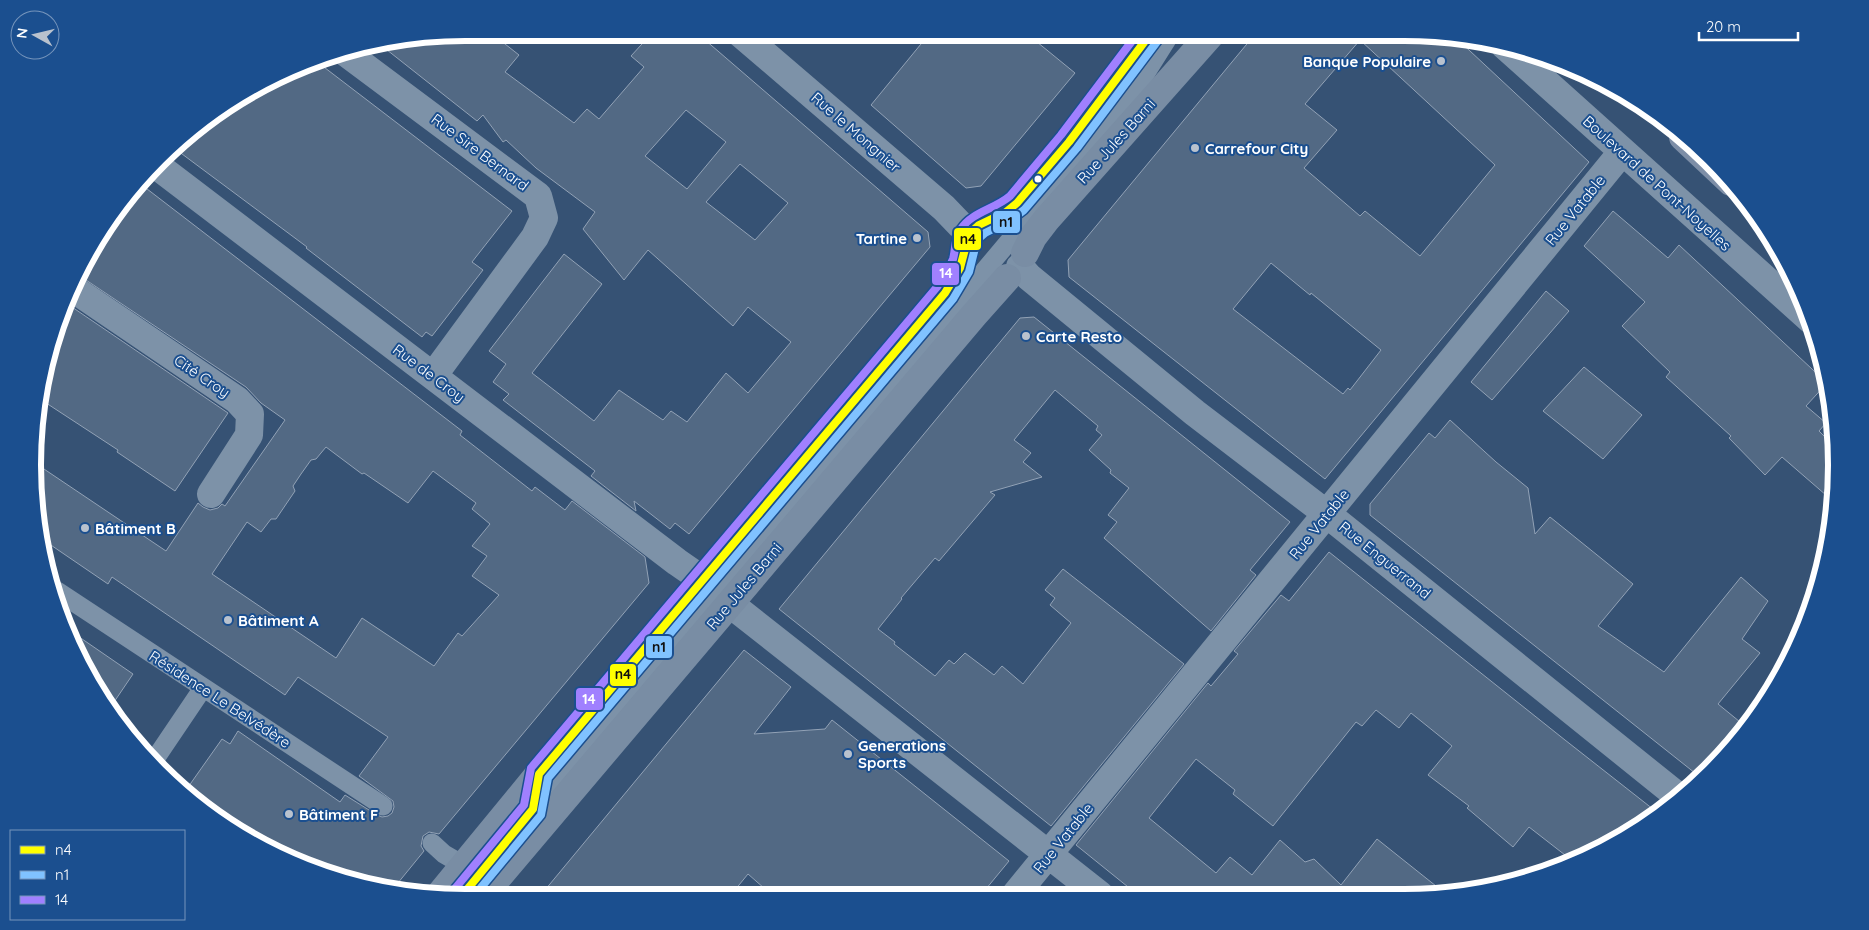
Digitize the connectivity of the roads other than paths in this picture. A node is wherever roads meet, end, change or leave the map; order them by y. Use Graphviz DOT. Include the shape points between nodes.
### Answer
graph roads {
  1 [pos="749,41"];
  2 [pos="1145,41"];
  3 [pos="1166,41"];
  4 [pos="1205,41"];
  5 [pos="352,57"];
  6 [pos="1517,57"];
  7 [pos="1622,152"];
  8 [pos="161,169"];
  9 [pos="973,236"];
  10 [pos="1018,258"];
  11 [pos="979,278"];
  12 [pos="79,292"];
  13 [pos="1797,307"];
  14 [pos="433,376"];
  15 [pos="210,494"];
  16 [pos="1328,514"];
  17 [pos="703,580"];
  18 [pos="62,595"];
  19 [pos="729,603"];
  20 [pos="203,688"];
  21 [pos="157,756"];
  22 [pos="539,774"];
  23 [pos="1673,792"];
  24 [pos="383,806"];
  25 [pos="551,814"];
  26 [pos="432,842"];
  27 [pos="1050,854"];
  28 [pos="463,865"];
  29 [pos="445,888"];
  30 [pos="467,889"];
  31 [pos="488,889"];
  32 [pos="1021,889"];
  33 [pos="1093,889"];
  1 -- 9 [label="street, Rue le Mongnier"];
  2 -- 9 [label="main road" via="1039,180 1015,205"];
  3 -- 10 [label="lane"];
  4 -- 10 [label="main road, Rue Jules Barni" via="1046,220"];
  5 -- 14 [label="street, Rue Sire Bernard" via="538,196 544,218 535,237"];
  6 -- 7 [label="street, Boulevard de Pont-Noyelles"];
  7 -- 13 [label="street, Boulevard de Pont-Noyelles"];
  7 -- 16 [label="street, Rue Vatable"];
  8 -- 14 [label="street, Rue de Croy"];
  9 -- 10 [label="main road" via="1004,222"];
  9 -- 11 [label="main road" via="968,264"];
  9 -- 17 [label="main road" via="945,293"];
  10 -- 11 [label="lane"];
  10 -- 11 [label="main road" via="991,281"];
  10 -- 16 [label="street, Rue Enguerrand" via="1029,278 1194,413"];
  10 -- 19 [label="main road, Rue Jules Barni" via="974,315"];
  11 -- 25 [label="lane" via="554,783"];
  12 -- 15 [label="street, Cité Croy" via="236,400 250,414 249,435"];
  14 -- 17 [label="street, Rue de Croy"];
  16 -- 23 [label="street, Rue Enguerrand"];
  16 -- 27 [label="street, Rue Vatable"];
  17 -- 22 [label="main road"];
  18 -- 20 [label="lane, Résidence Le Belvédère"];
  19 -- 25 [label="main road, Rue Jules Barni"];
  19 -- 27 [label="street"];
  20 -- 21 [label="lane"];
  20 -- 24 [label="lane, Résidence Le Belvédère"];
  22 -- 28 [label="main road"];
  22 -- 30 [label="lane" via="533,809"];
  25 -- 31 [label="main road, Rue Jules Barni"];
  26 -- 28 [label="lane"];
  27 -- 32 [label="street, Rue Vatable"];
  27 -- 33 [label="street"];
  28 -- 29 [label="main road"];
}
